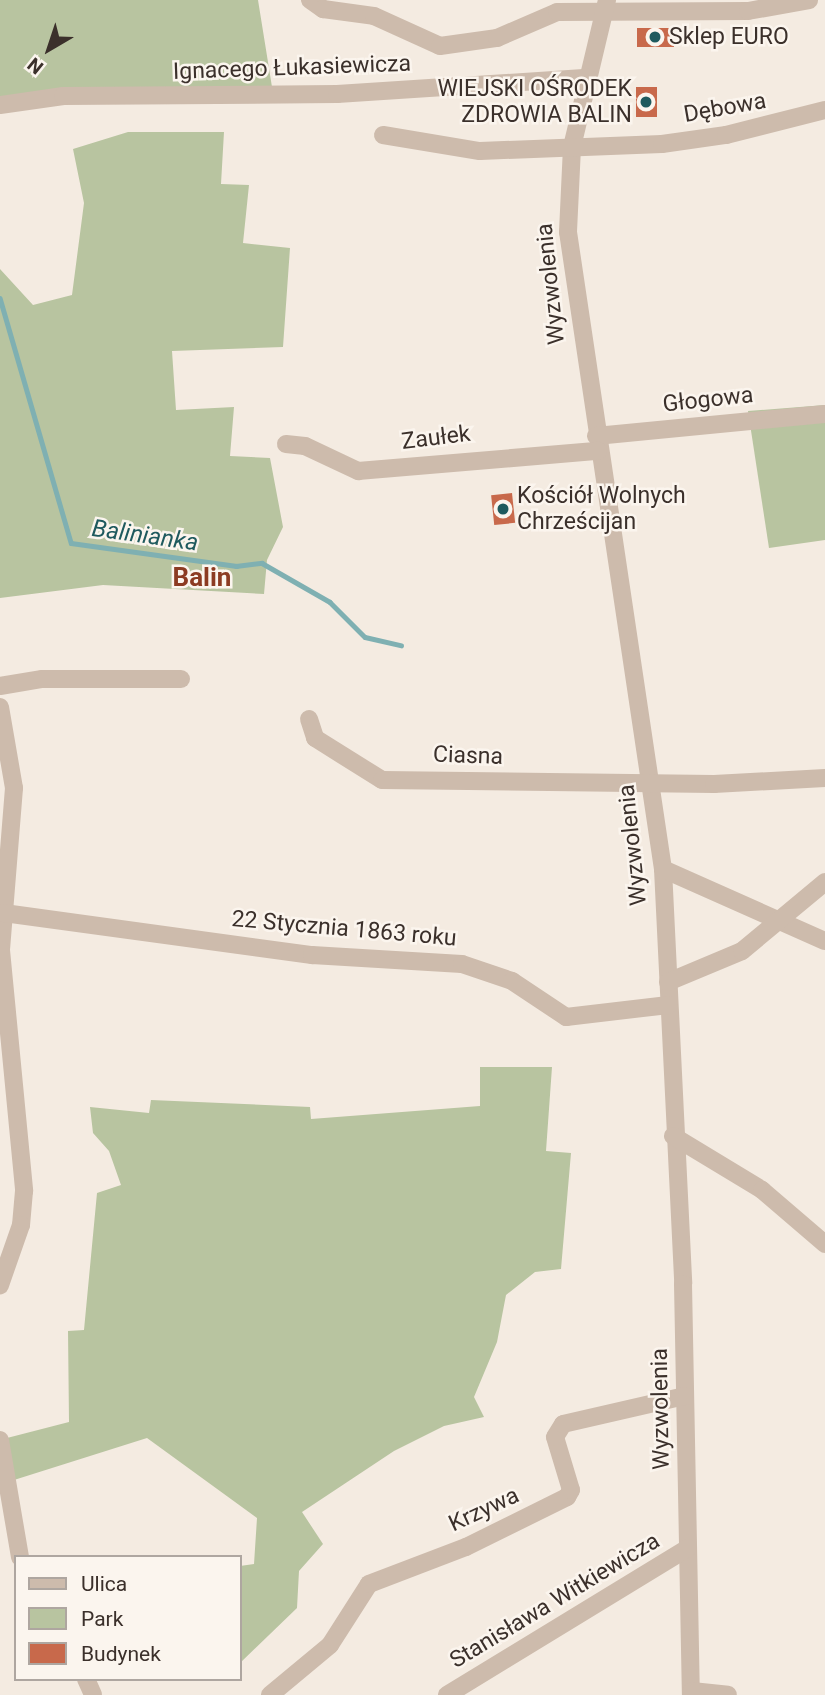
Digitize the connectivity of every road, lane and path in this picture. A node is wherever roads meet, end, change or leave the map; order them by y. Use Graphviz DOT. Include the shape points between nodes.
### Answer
graph roads {
  1 [pos="310,0"];
  2 [pos="809,0"];
  3 [pos="606,4"];
  4 [pos="587,78"];
  5 [pos="0,105"];
  6 [pos="825,110"];
  7 [pos="383,135"];
  8 [pos="572,147"];
  9 [pos="825,414"];
  10 [pos="286,444"];
  11 [pos="597,444"];
  12 [pos="181,679"];
  13 [pos="0,686"];
  14 [pos="0,707"];
  15 [pos="309,719"];
  16 [pos="825,778"];
  17 [pos="652,782"];
  18 [pos="663,869"];
  19 [pos="825,883"];
  20 [pos="4,913"];
  21 [pos="779,919"];
  22 [pos="825,941"];
  23 [pos="668,982"];
  24 [pos="668,1005"];
  25 [pos="673,1136"];
  26 [pos="825,1244"];
  27 [pos="0,1285"];
  28 [pos="685,1396"];
  29 [pos="0,1440"];
  30 [pos="688,1548"];
  31 [pos="19,1555"];
  32 [pos="692,1693"];
  33 [pos="270,1695"];
  34 [pos="447,1695"];
  35 [pos="728,1695"];
  1 -- 3 [label="street" via="323,9 374,16 440,46 497,38 557,12"];
  2 -- 3 [label="street" via="748,11"];
  3 -- 4 [label="street, Wyzwolenia"];
  4 -- 5 [label="street, Ignacego Łukasiewicza" via="337,94 63,96"];
  4 -- 8 [label="street, Wyzwolenia"];
  6 -- 8 [label="street, Dębowa" via="726,135"];
  7 -- 8 [label="street, Dębowa" via="457,151"];
  8 -- 11 [label="street, Wyzwolenia" via="567,183 570,258"];
  9 -- 11 [label="street, Głogowa"];
  10 -- 11 [label="street, Zaułek" via="305,446 358,471"];
  11 -- 17 [label="street, Wyzwolenia"];
  12 -- 13 [label="street" via="42,679"];
  14 -- 20 [label="street" via="14,788"];
  15 -- 17 [label="street, Ciasna" via="315,738 382,780"];
  16 -- 17 [label="street, Ciasna"];
  17 -- 18 [label="street, Wyzwolenia"];
  18 -- 21 [label="street"];
  18 -- 23 [label="street, Wyzwolenia"];
  19 -- 21 [label="street"];
  20 -- 24 [label="street, 22 Stycznia 1863 roku" via="313,955 462,964 512,981 566,1017"];
  20 -- 27 [label="street" via="2,963 24,1191 21,1225"];
  21 -- 22 [label="street"];
  21 -- 23 [label="street" via="725,961 698,965"];
  23 -- 24 [label="street, Wyzwolenia"];
  24 -- 25 [label="street, Wyzwolenia"];
  25 -- 26 [label="street" via="762,1190"];
  25 -- 28 [label="street, Wyzwolenia"];
  28 -- 30 [label="street, Wyzwolenia"];
  28 -- 33 [label="street, Krzywa" via="563,1424 555,1437 572,1490 567,1497 466,1547 369,1584 330,1645"];
  29 -- 31 [label="street"];
  30 -- 32 [label="street, Wyzwolenia"];
  30 -- 34 [label="street, Stanisława Witkiewicza"];
  32 -- 35 [label="street"];
}
